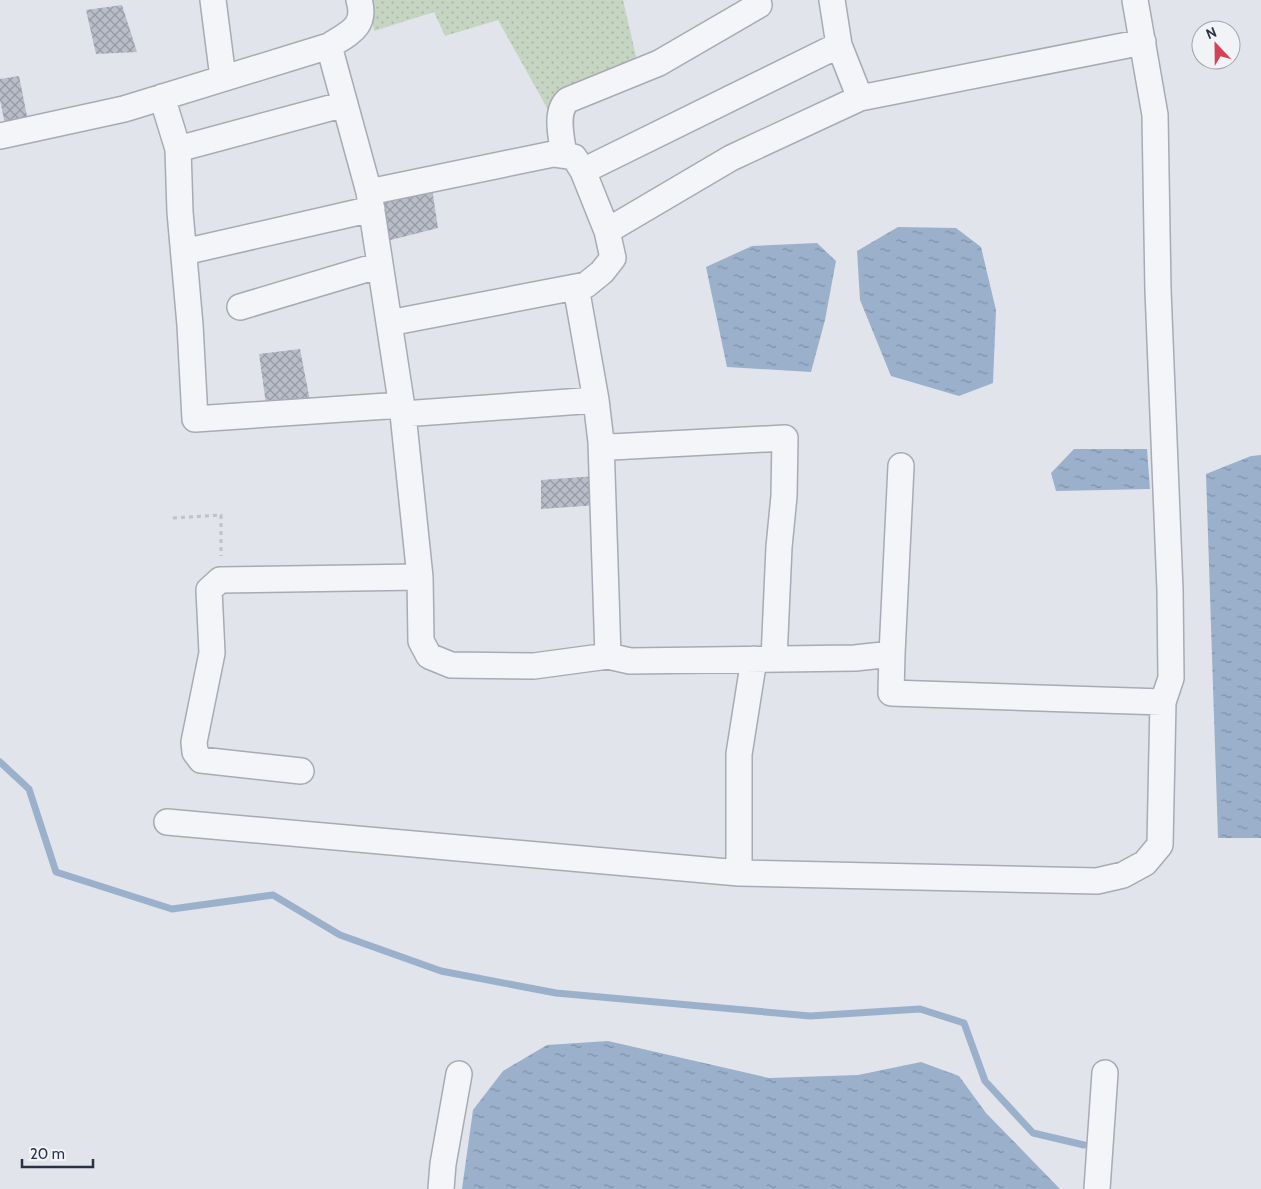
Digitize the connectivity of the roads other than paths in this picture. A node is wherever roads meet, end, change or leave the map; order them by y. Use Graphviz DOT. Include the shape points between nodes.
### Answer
graph roads {
  1 [pos="213,0"];
  2 [pos="359,0"];
  3 [pos="832,0"];
  4 [pos="1136,0"];
  5 [pos="759,5"];
  6 [pos="1143,42"];
  7 [pos="839,45"];
  8 [pos="330,46"];
  9 [pos="223,78"];
  10 [pos="162,97"];
  11 [pos="860,98"];
  12 [pos="345,104"];
  13 [pos="0,136"];
  14 [pos="178,149"];
  15 [pos="564,156"];
  16 [pos="583,171"];
  17 [pos="370,201"];
  18 [pos="607,231"];
  19 [pos="184,252"];
  20 [pos="380,265"];
  21 [pos="576,287"];
  22 [pos="240,307"];
  23 [pos="389,323"];
  24 [pos="596,400"];
  25 [pos="403,410"];
  26 [pos="601,442"];
  27 [pos="900,466"];
  28 [pos="420,577"];
  29 [pos="892,654"];
  30 [pos="608,656"];
  31 [pos="764,659"];
  32 [pos="1163,702"];
  33 [pos="301,771"];
  34 [pos="167,822"];
  35 [pos="739,873"];
  36 [pos="1106,1073"];
  37 [pos="459,1074"];
  38 [pos="441,1189"];
  39 [pos="1098,1189"];
  1 -- 9 [label="street"];
  2 -- 8 [label="street" via="362,10 354,31"];
  3 -- 7 [label="street"];
  4 -- 6 [label="street"];
  5 -- 15 [label="street" via="659,63 568,100 560,113"];
  6 -- 11 [label="street"];
  6 -- 32 [label="street" via="1155,115 1158,290 1170,590 1171,678"];
  7 -- 11 [label="street"];
  7 -- 16 [label="street"];
  8 -- 9 [label="street"];
  8 -- 12 [label="street"];
  9 -- 10 [label="street"];
  10 -- 13 [label="street" via="124,109"];
  10 -- 14 [label="street"];
  11 -- 18 [label="street" via="731,158"];
  12 -- 14 [label="street"];
  12 -- 17 [label="street"];
  14 -- 19 [label="street"];
  15 -- 16 [label="street" via="574,157"];
  15 -- 17 [label="street" via="553,154"];
  16 -- 18 [label="street"];
  17 -- 19 [label="street"];
  17 -- 20 [label="street"];
  18 -- 21 [label="street" via="613,258 593,280"];
  19 -- 25 [label="street" via="195,419"];
  20 -- 22 [label="street"];
  20 -- 23 [label="street"];
  21 -- 23 [label="street"];
  21 -- 24 [label="street"];
  23 -- 25 [label="street"];
  24 -- 25 [label="street"];
  24 -- 26 [label="street"];
  25 -- 28 [label="street"];
  26 -- 30 [label="street"];
  26 -- 31 [label="street" via="611,447 785,438 784,496"];
  27 -- 29 [label="street"];
  28 -- 30 [label="street" via="421,641 429,656 438,661 451,665 534,666"];
  28 -- 33 [label="street" via="220,580 209,590 212,653 194,742 195,752 201,760"];
  29 -- 31 [label="street" via="855,658"];
  29 -- 32 [label="street" via="891,693"];
  30 -- 31 [label="street" via="630,661"];
  31 -- 35 [label="street" via="739,754"];
  32 -- 35 [label="street" via="1160,845 1145,863 1123,875 1097,881"];
  34 -- 35 [label="street"];
  36 -- 39 [label="street"];
  37 -- 38 [label="street"];
}
